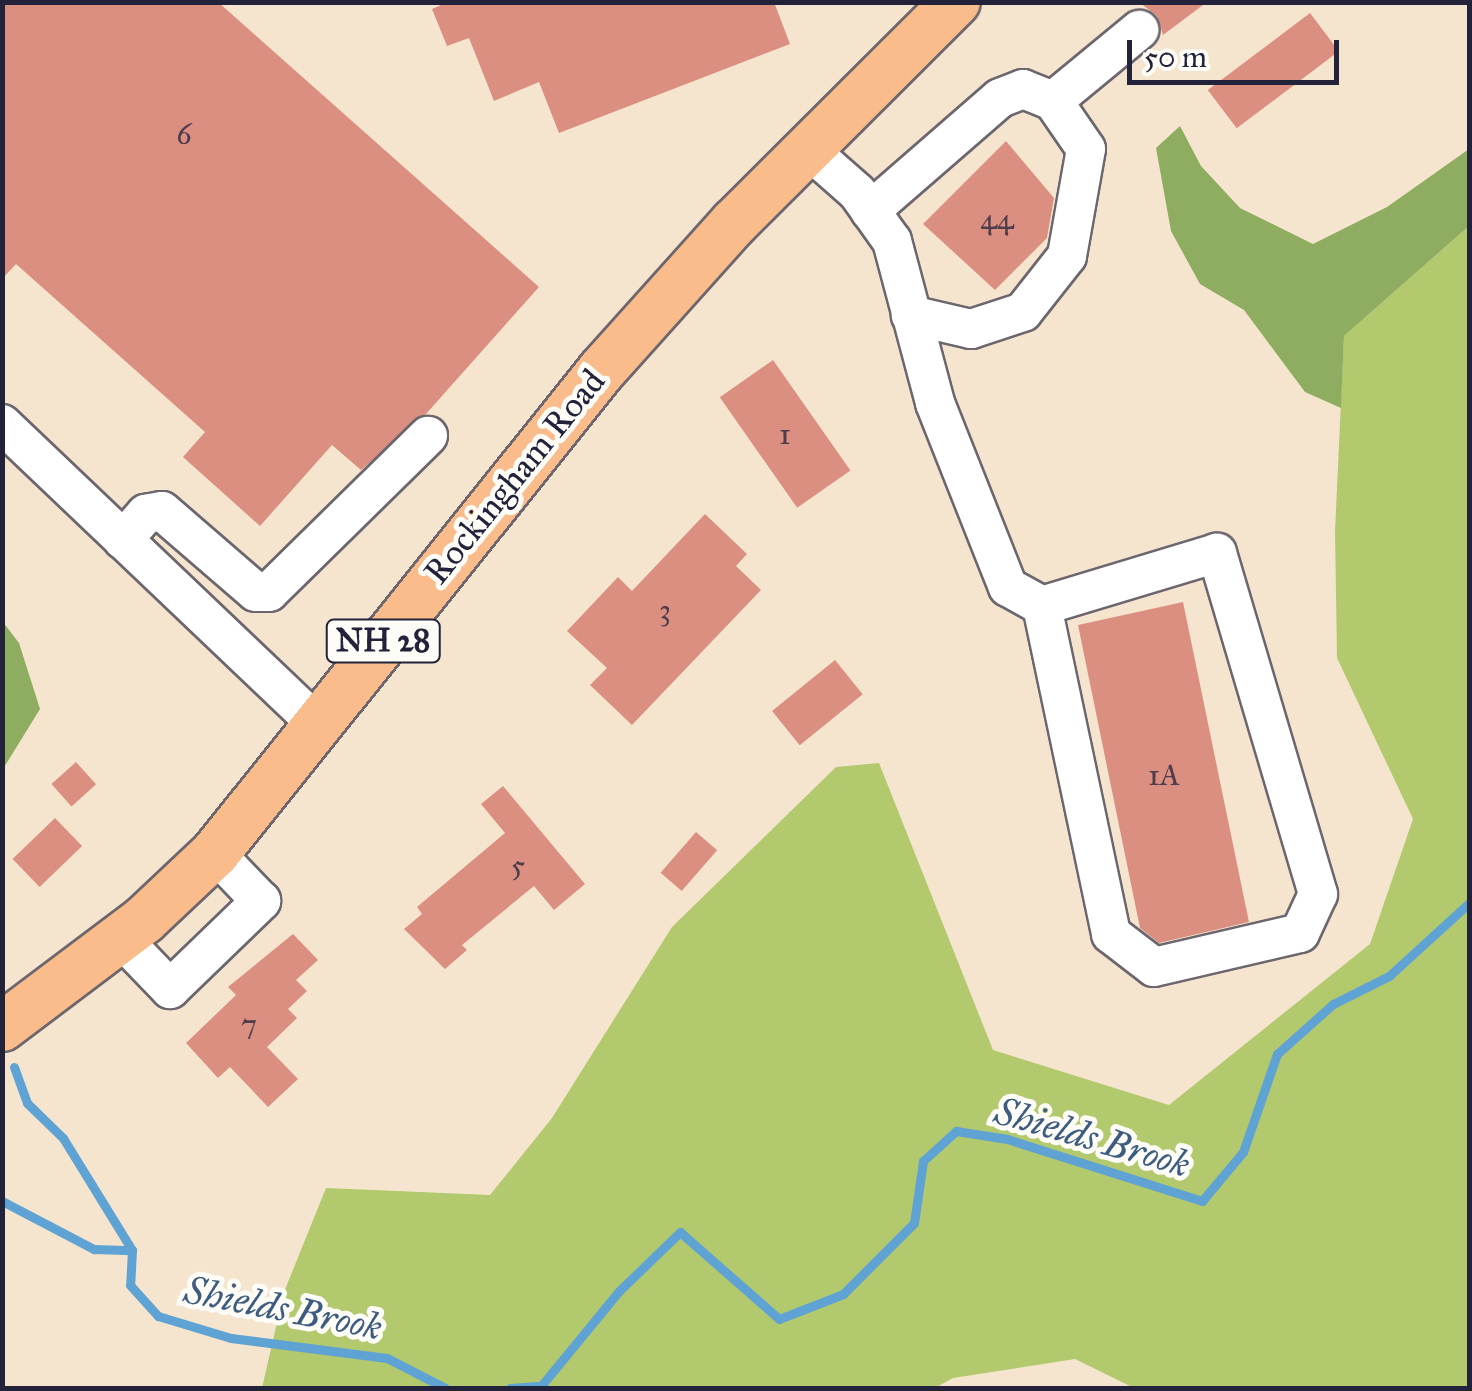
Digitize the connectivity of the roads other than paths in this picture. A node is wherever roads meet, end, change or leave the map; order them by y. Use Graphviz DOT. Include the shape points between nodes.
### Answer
graph roads {
  1 [pos="956,2"];
  2 [pos="1139,30"];
  3 [pos="1053,101"];
  4 [pos="808,150"];
  5 [pos="870,210"];
  6 [pos="911,315"];
  7 [pos="2,424"];
  8 [pos="428,436"];
  9 [pos="123,540"];
  10 [pos="1042,606"];
  11 [pos="318,726"];
  12 [pos="215,853"];
  13 [pos="121,938"];
  14 [pos="2,1027"];
  1 -- 4 [label="main road, NH 28"];
  2 -- 3 [label="lane"];
  3 -- 5 [label="lane" via="1023,89 1000,98"];
  3 -- 6 [label="lane" via="1086,149 1077,226 1047,288 1024,312 996,326 972,329"];
  4 -- 5 [label="lane"];
  4 -- 11 [label="main road, Rockingham Road / NH 28" via="556,423"];
  5 -- 6 [label="lane" via="892,241"];
  6 -- 10 [label="lane" via="934,403 1008,587"];
  7 -- 9 [label="lane"];
  8 -- 9 [label="lane" via="269,592 256,592 162,511 146,514"];
  9 -- 11 [label="lane"];
  10 -- 10 [label="lane" via="1111,934 1154,967 1300,933 1318,894 1217,553"];
  11 -- 12 [label="main road, Rockingham Road / NH 28"];
  12 -- 13 [label="main road, Rockingham Road / NH 28"];
  12 -- 13 [label="lane" via="261,901 170,989"];
  13 -- 14 [label="main road, Rockingham Road / NH 28"];
}
